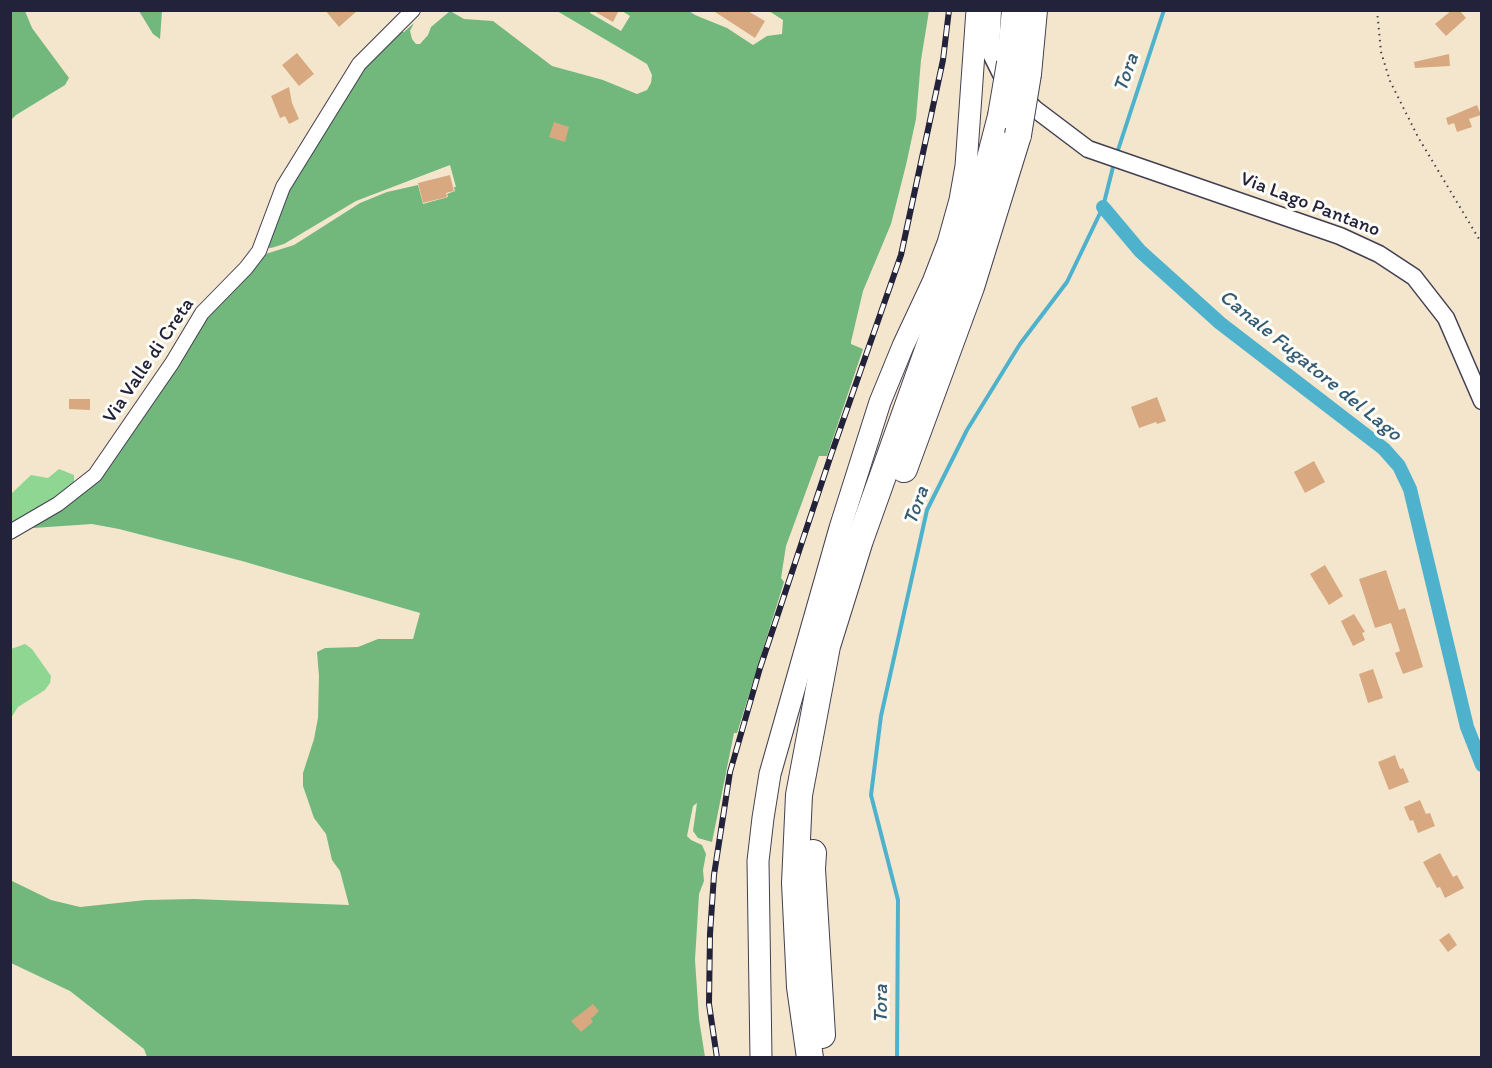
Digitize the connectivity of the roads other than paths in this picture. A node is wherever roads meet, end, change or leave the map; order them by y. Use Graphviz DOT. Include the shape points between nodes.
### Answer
graph roads {
  1 [pos="413,10"];
  2 [pos="977,10"];
  3 [pos="993,10"];
  4 [pos="1015,10"];
  5 [pos="1034,10"];
  6 [pos="1019,69"];
  7 [pos="1482,401"];
  8 [pos="10,532"];
  9 [pos="761,1058"];
  10 [pos="810,1058"];
  11 [pos="826,1058"];
  1 -- 8 [label="street, Via Valle di Creta" via="359,64 283,188 259,251 202,314 95,475 58,504"];
  2 -- 9 [label="main road" via="960,200 933,282 880,402 771,774 758,861"];
  3 -- 7 [label="street, Via Lago Pantano" via="991,54 1001,74 1035,109 1088,149 1340,236 1399,265 1421,284 1446,318"];
  4 -- 6 [label="highway"];
  5 -- 6 [label="highway"];
  6 -- 10 [label="highway, bridge" via="1001,116 973,224 860,540 827,646 799,795 795,884 800,987"];
  6 -- 11 [label="highway, bridge" via="1018,135 971,287 877,541 848,637 817,784 812,869"];
}
